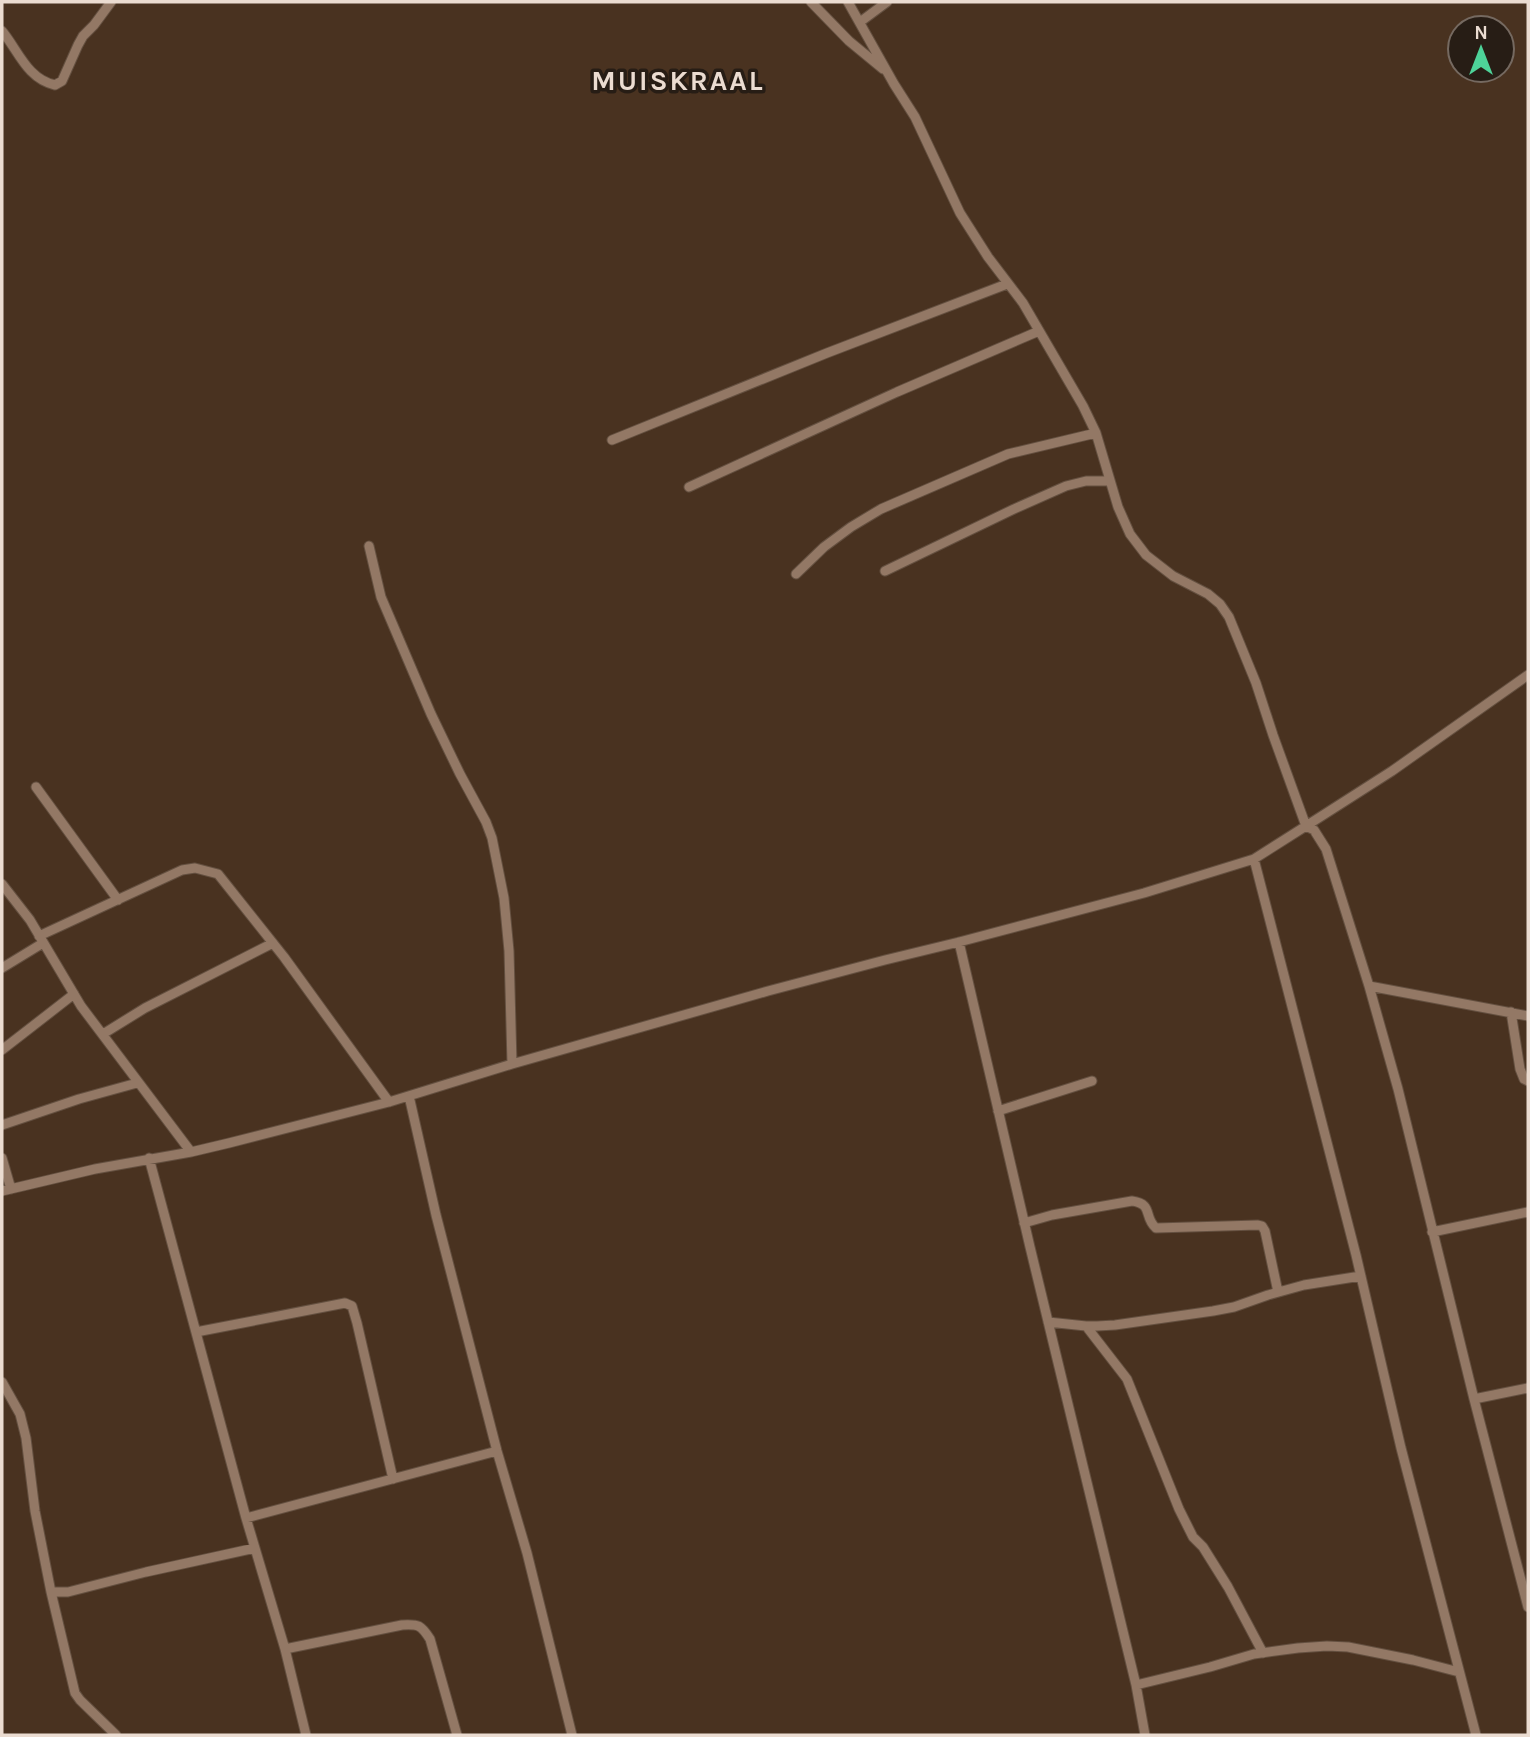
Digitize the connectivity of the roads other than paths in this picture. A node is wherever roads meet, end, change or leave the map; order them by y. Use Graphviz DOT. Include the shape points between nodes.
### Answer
graph roads {
  1 [pos="111,2"];
  2 [pos="811,2"];
  3 [pos="848,2"];
  4 [pos="887,2"];
  5 [pos="860,22"];
  6 [pos="2,31"];
  7 [pos="888,72"];
  8 [pos="1007,284"];
  9 [pos="1039,331"];
  10 [pos="1096,433"];
  11 [pos="612,440"];
  12 [pos="1110,481"];
  13 [pos="689,486"];
  14 [pos="369,546"];
  15 [pos="885,572"];
  16 [pos="796,574"];
  17 [pos="1528,675"];
  18 [pos="36,787"];
  19 [pos="1306,826"];
  20 [pos="1255,859"];
  21 [pos="2,884"];
  22 [pos="118,900"];
  23 [pos="41,939"];
  24 [pos="959,942"];
  25 [pos="272,943"];
  26 [pos="2,968"];
  27 [pos="1369,986"];
  28 [pos="74,994"];
  29 [pos="1511,1012"];
  30 [pos="1528,1016"];
  31 [pos="103,1034"];
  32 [pos="2,1050"];
  33 [pos="512,1064"];
  34 [pos="1092,1081"];
  35 [pos="1528,1081"];
  36 [pos="137,1083"];
  37 [pos="409,1096"];
  38 [pos="389,1102"];
  39 [pos="998,1111"];
  40 [pos="2,1125"];
  41 [pos="191,1152"];
  42 [pos="2,1158"];
  43 [pos="149,1158"];
  44 [pos="7,1190"];
  45 [pos="1528,1212"];
  46 [pos="1024,1223"];
  47 [pos="1432,1232"];
  48 [pos="1361,1276"];
  49 [pos="1278,1292"];
  50 [pos="1048,1322"];
  51 [pos="1086,1326"];
  52 [pos="196,1332"];
  53 [pos="2,1382"];
  54 [pos="1528,1388"];
  55 [pos="1474,1399"];
  56 [pos="497,1451"];
  57 [pos="393,1479"];
  58 [pos="246,1518"];
  59 [pos="255,1548"];
  60 [pos="1524,1574"];
  61 [pos="51,1592"];
  62 [pos="1528,1607"];
  63 [pos="285,1649"];
  64 [pos="1263,1653"];
  65 [pos="1460,1672"];
  66 [pos="1136,1685"];
  67 [pos="116,1735"];
  68 [pos="306,1735"];
  69 [pos="457,1735"];
  70 [pos="570,1735"];
  71 [pos="1145,1735"];
  72 [pos="1476,1735"];
  1 -- 6 [label="street" via="83,36 62,81 55,85 34,73"];
  2 -- 7 [label="street"];
  3 -- 5 [label="street"];
  4 -- 5 [label="street"];
  5 -- 7 [label="street"];
  7 -- 8 [label="street" via="915,117 960,213"];
  8 -- 9 [label="street"];
  8 -- 11 [label="street"];
  9 -- 10 [label="street"];
  9 -- 13 [label="street"];
  10 -- 12 [label="street"];
  10 -- 16 [label="street" via="1008,454 881,509 834,539"];
  12 -- 15 [label="street" via="1066,486"];
  12 -- 19 [label="street" via="1129,534 1146,555 1208,594 1229,617"];
  14 -- 33 [label="street" via="386,609 492,838 508,938"];
  17 -- 19 [label="street"];
  18 -- 22 [label="street"];
  19 -- 20 [label="street"];
  19 -- 27 [label="street" via="1326,849"];
  20 -- 24 [label="street"];
  20 -- 48 [label="street"];
  21 -- 23 [label="street"];
  22 -- 23 [label="street"];
  22 -- 25 [label="street" via="182,870 206,870 218,874"];
  23 -- 26 [label="street"];
  23 -- 28 [label="street"];
  24 -- 33 [label="street"];
  24 -- 39 [label="street"];
  25 -- 31 [label="street"];
  25 -- 38 [label="street"];
  27 -- 29 [label="street"];
  27 -- 47 [label="street"];
  28 -- 31 [label="street"];
  28 -- 32 [label="street"];
  29 -- 30 [label="street"];
  29 -- 35 [label="street" via="1520,1069"];
  31 -- 36 [label="street"];
  33 -- 37 [label="street"];
  34 -- 39 [label="street"];
  36 -- 40 [label="street"];
  36 -- 41 [label="street"];
  37 -- 38 [label="street"];
  37 -- 56 [label="street"];
  38 -- 41 [label="street"];
  39 -- 46 [label="street"];
  41 -- 43 [label="street"];
  42 -- 44 [label="street"];
  43 -- 44 [label="street"];
  43 -- 52 [label="street"];
  45 -- 47 [label="street"];
  46 -- 49 [label="street" via="1132,1201 1146,1207 1156,1228 1262,1226"];
  46 -- 50 [label="street"];
  47 -- 55 [label="street"];
  48 -- 49 [label="street"];
  48 -- 65 [label="street"];
  49 -- 51 [label="street" via="1213,1311"];
  50 -- 51 [label="street"];
  50 -- 66 [label="street"];
  51 -- 64 [label="street" via="1127,1379 1179,1509"];
  52 -- 57 [label="street" via="345,1303 352,1306"];
  52 -- 58 [label="street"];
  53 -- 61 [label="street" via="20,1414 26,1438"];
  54 -- 55 [label="street"];
  55 -- 60 [label="street"];
  56 -- 57 [label="street"];
  56 -- 70 [label="street" via="527,1553"];
  57 -- 58 [label="street"];
  58 -- 59 [label="street"];
  59 -- 61 [label="street" via="68,1592"];
  59 -- 63 [label="street"];
  60 -- 62 [label="street"];
  61 -- 67 [label="street" via="75,1693"];
  63 -- 68 [label="street"];
  63 -- 69 [label="street" via="401,1625 422,1627 430,1640"];
  64 -- 65 [label="street" via="1348,1647"];
  64 -- 66 [label="street"];
  65 -- 72 [label="street"];
  66 -- 71 [label="street"];
}
